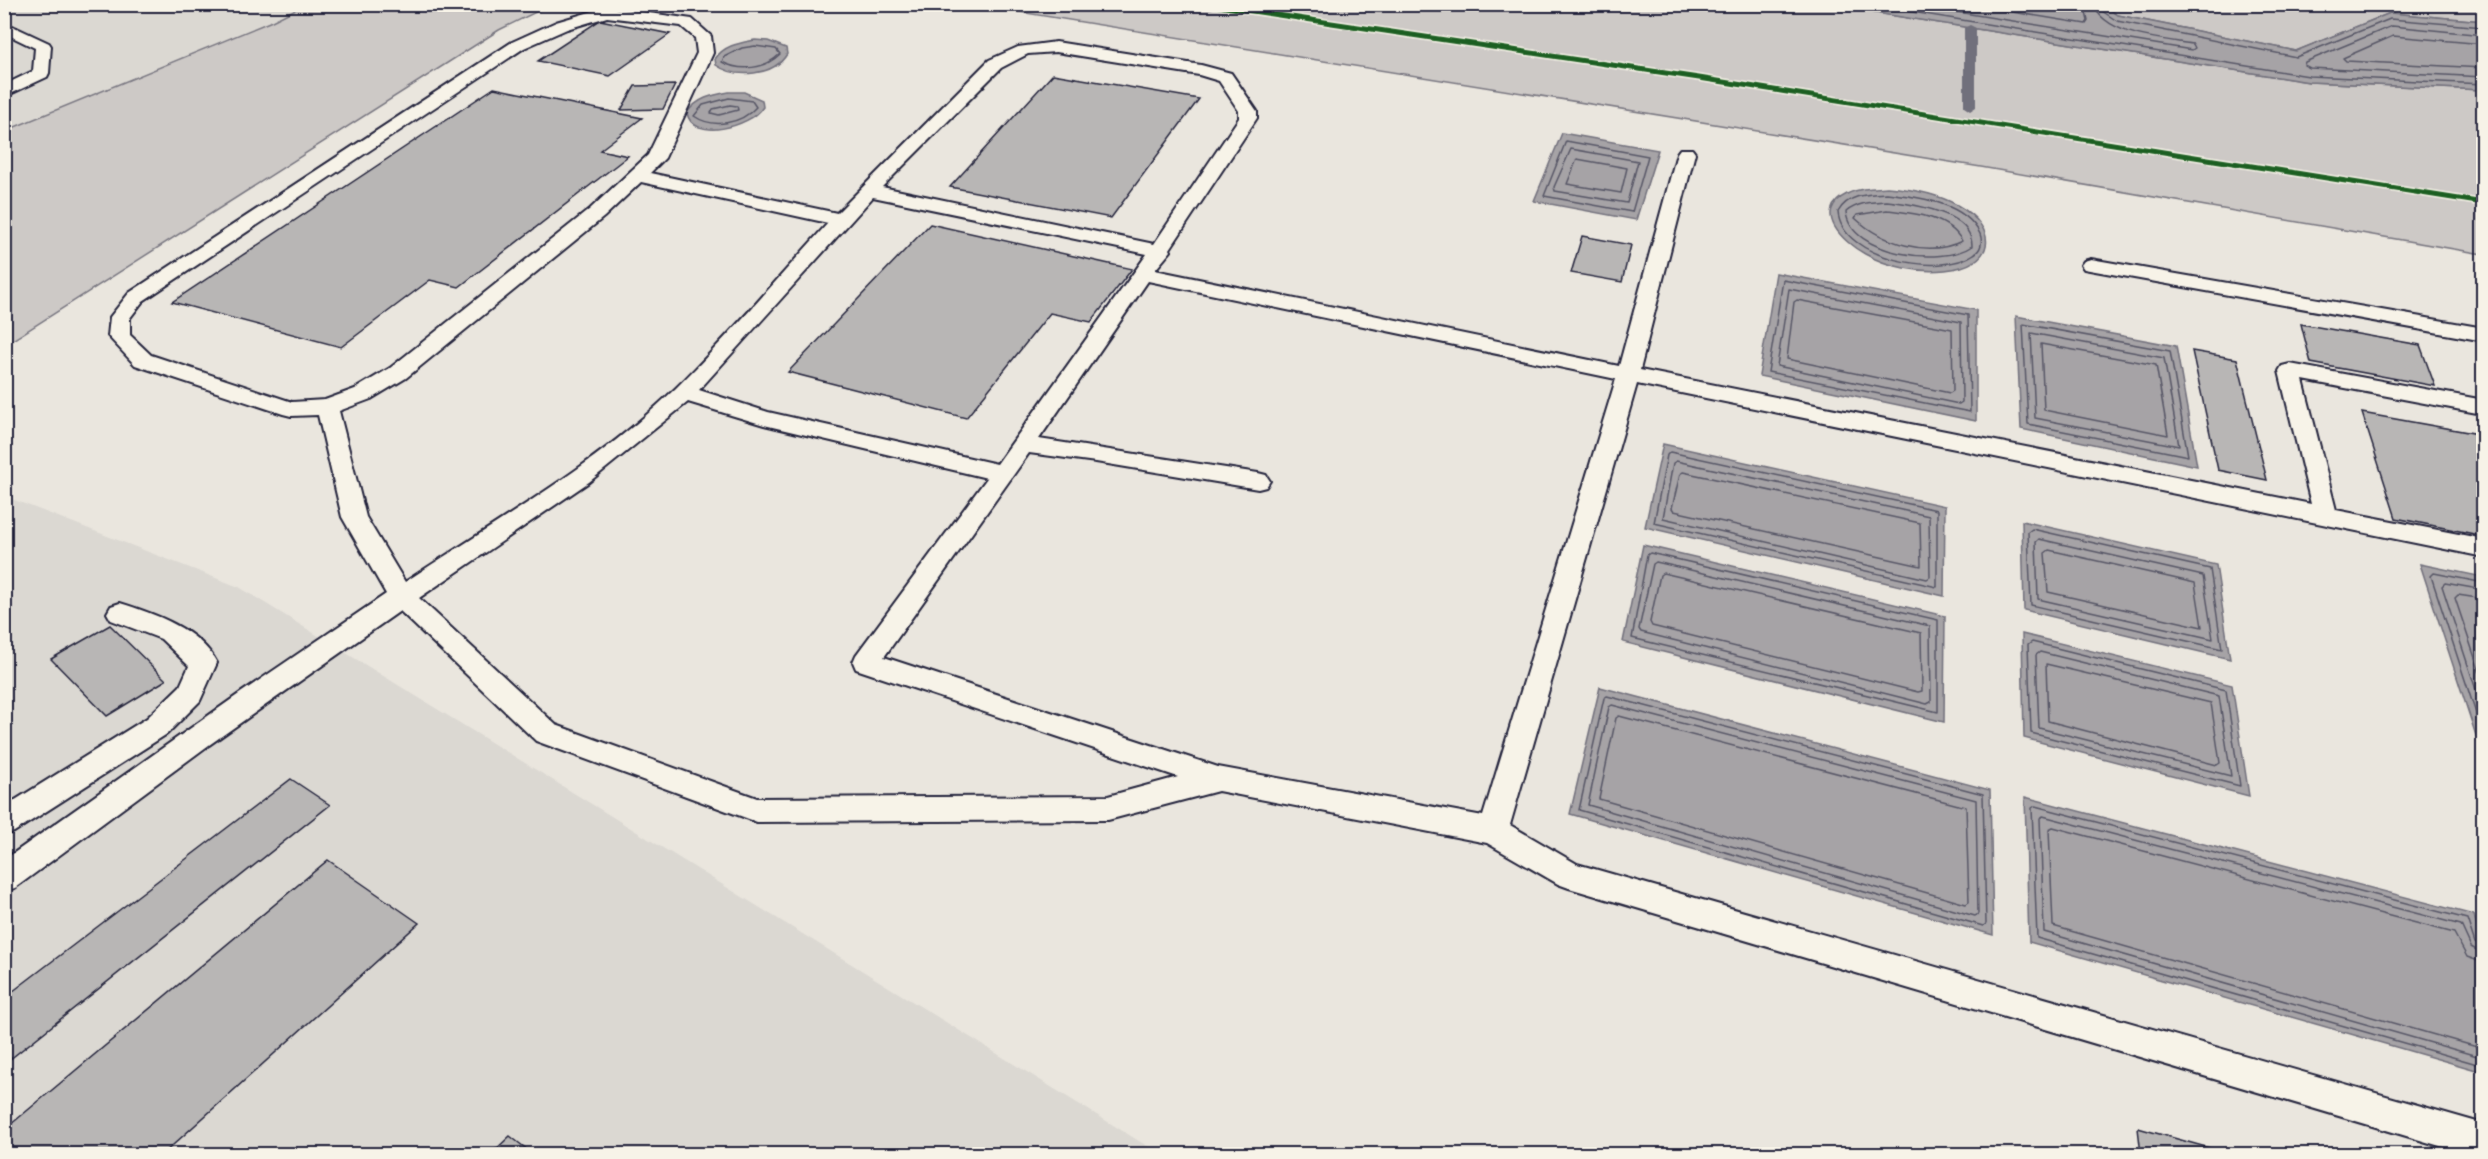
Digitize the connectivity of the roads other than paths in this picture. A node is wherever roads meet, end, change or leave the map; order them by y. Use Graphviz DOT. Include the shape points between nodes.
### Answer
graph roads {
  1 [pos="4,27"];
  2 [pos="4,92"];
  3 [pos="1686,153"];
  4 [pos="637,176"];
  5 [pos="869,190"];
  6 [pos="841,220"];
  7 [pos="1161,251"];
  8 [pos="2091,265"];
  9 [pos="1143,274"];
  10 [pos="2484,336"];
  11 [pos="1628,375"];
  12 [pos="684,393"];
  13 [pos="2477,406"];
  14 [pos="327,407"];
  15 [pos="1023,445"];
  16 [pos="1004,474"];
  17 [pos="1258,480"];
  18 [pos="2326,517"];
  19 [pos="2484,548"];
  20 [pos="401,597"];
  21 [pos="120,613"];
  22 [pos="1218,779"];
  23 [pos="4,823"];
  24 [pos="1494,831"];
  25 [pos="4,878"];
  26 [pos="2484,1142"];
  1 -- 2 [label="lane" via="43,46 41,73"];
  3 -- 11 [label="lane"];
  4 -- 6 [label="lane"];
  4 -- 14 [label="lane" via="597,213 398,373 363,394"];
  4 -- 14 [label="lane" via="656,158 676,119 705,53 703,36 686,22 607,12 585,16 549,28 518,45 136,297 120,317 119,336 143,360 291,409"];
  5 -- 6 [label="lane"];
  5 -- 7 [label="lane"];
  5 -- 7 [label="lane" via="995,64 1019,50 1056,47 1225,77 1238,92 1248,118"];
  6 -- 12 [label="lane"];
  7 -- 9 [label="lane"];
  8 -- 10 [label="lane"];
  9 -- 11 [label="lane"];
  9 -- 15 [label="lane"];
  11 -- 18 [label="lane"];
  11 -- 24 [label="lane"];
  12 -- 16 [label="lane" via="764,418"];
  12 -- 20 [label="lane" via="659,416 516,522"];
  13 -- 18 [label="lane" via="2290,371"];
  14 -- 20 [label="lane" via="354,516"];
  15 -- 16 [label="lane"];
  15 -- 17 [label="lane"];
  16 -- 22 [label="lane" via="866,662"];
  18 -- 19 [label="lane"];
  20 -- 22 [label="lane" via="546,733 758,810 1108,808"];
  20 -- 25 [label="lane"];
  21 -- 23 [label="lane" via="170,632 204,663 190,693 157,726"];
  22 -- 24 [label="lane"];
  24 -- 26 [label="lane" via="1569,875"];
}
